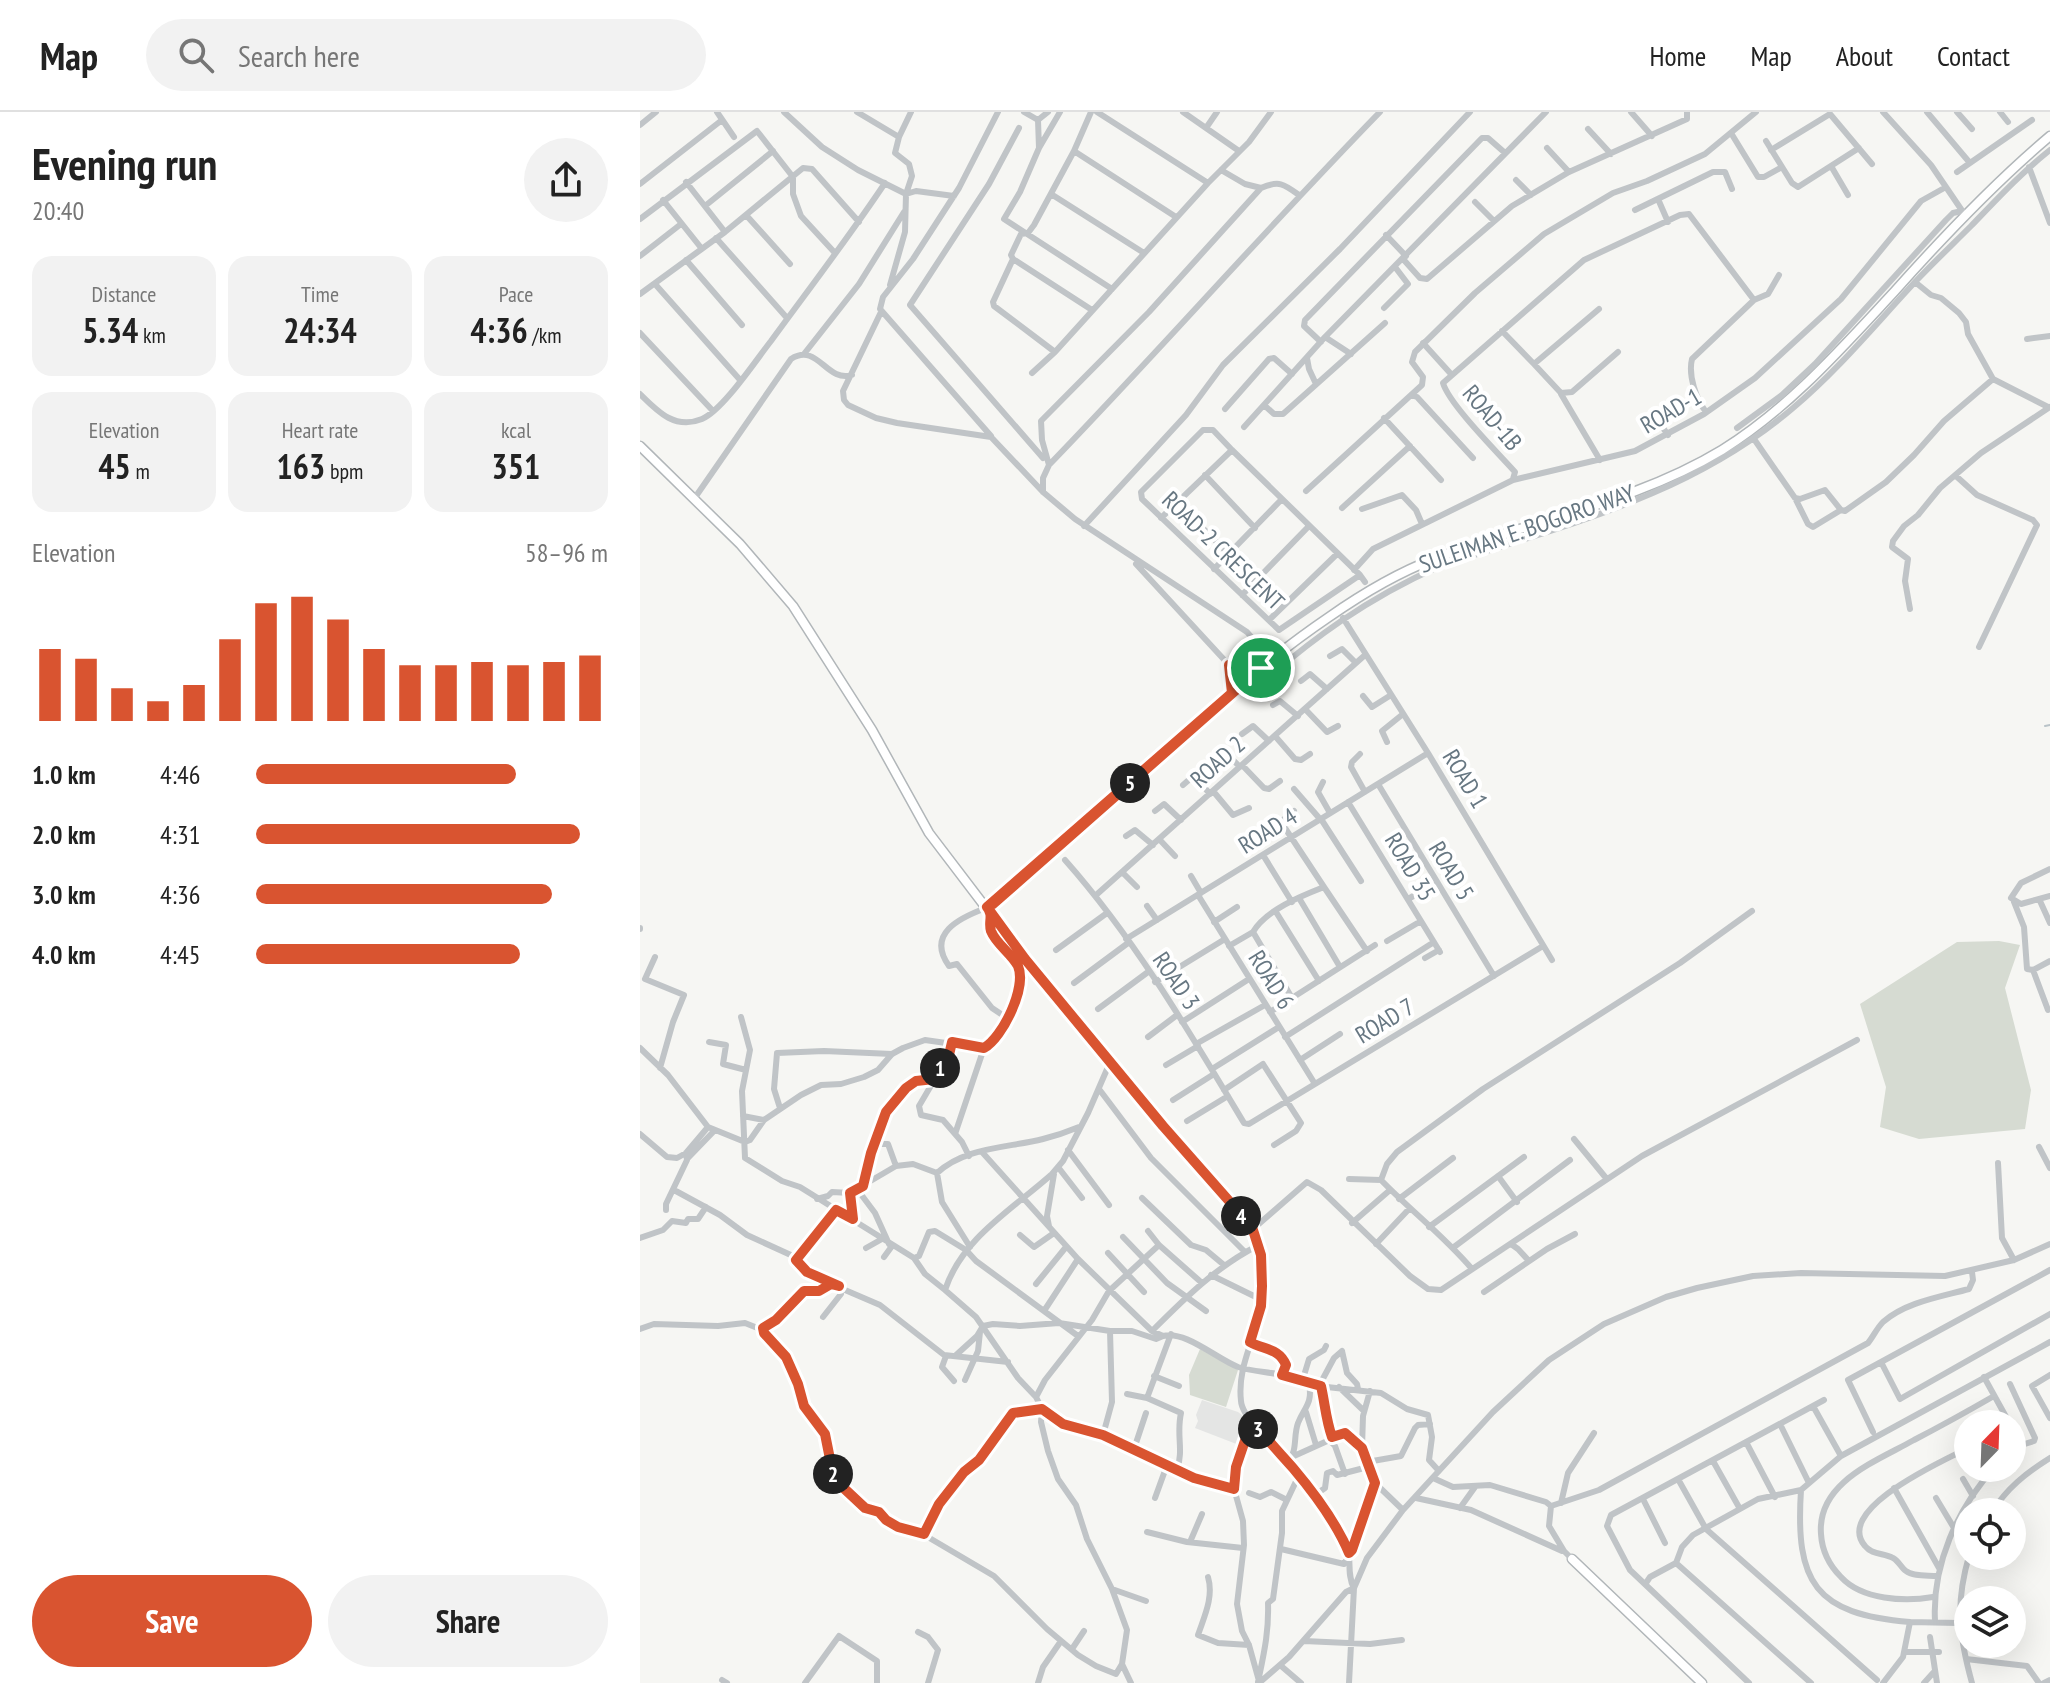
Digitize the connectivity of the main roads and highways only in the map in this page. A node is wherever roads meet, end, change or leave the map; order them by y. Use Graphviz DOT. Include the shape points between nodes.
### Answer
graph roads {
  1 [pos="2050,136"];
  2 [pos="640,446"];
  3 [pos="990,911"];
  4 [pos="1253,1229"];
  5 [pos="1572,1559"];
  6 [pos="1702,1683"];
  1 -- 3 [label="main road, SULEIMAN E. BOGORO WAY" via="1963,213 1804,387 1765,420 1693,466 1624,496 1418,565 1351,602 1261,668"];
  2 -- 3 [label="main road" via="740,544 793,606 872,730 929,833"];
  3 -- 4 [label="main road"];
  5 -- 6 [label="main road"];
}
